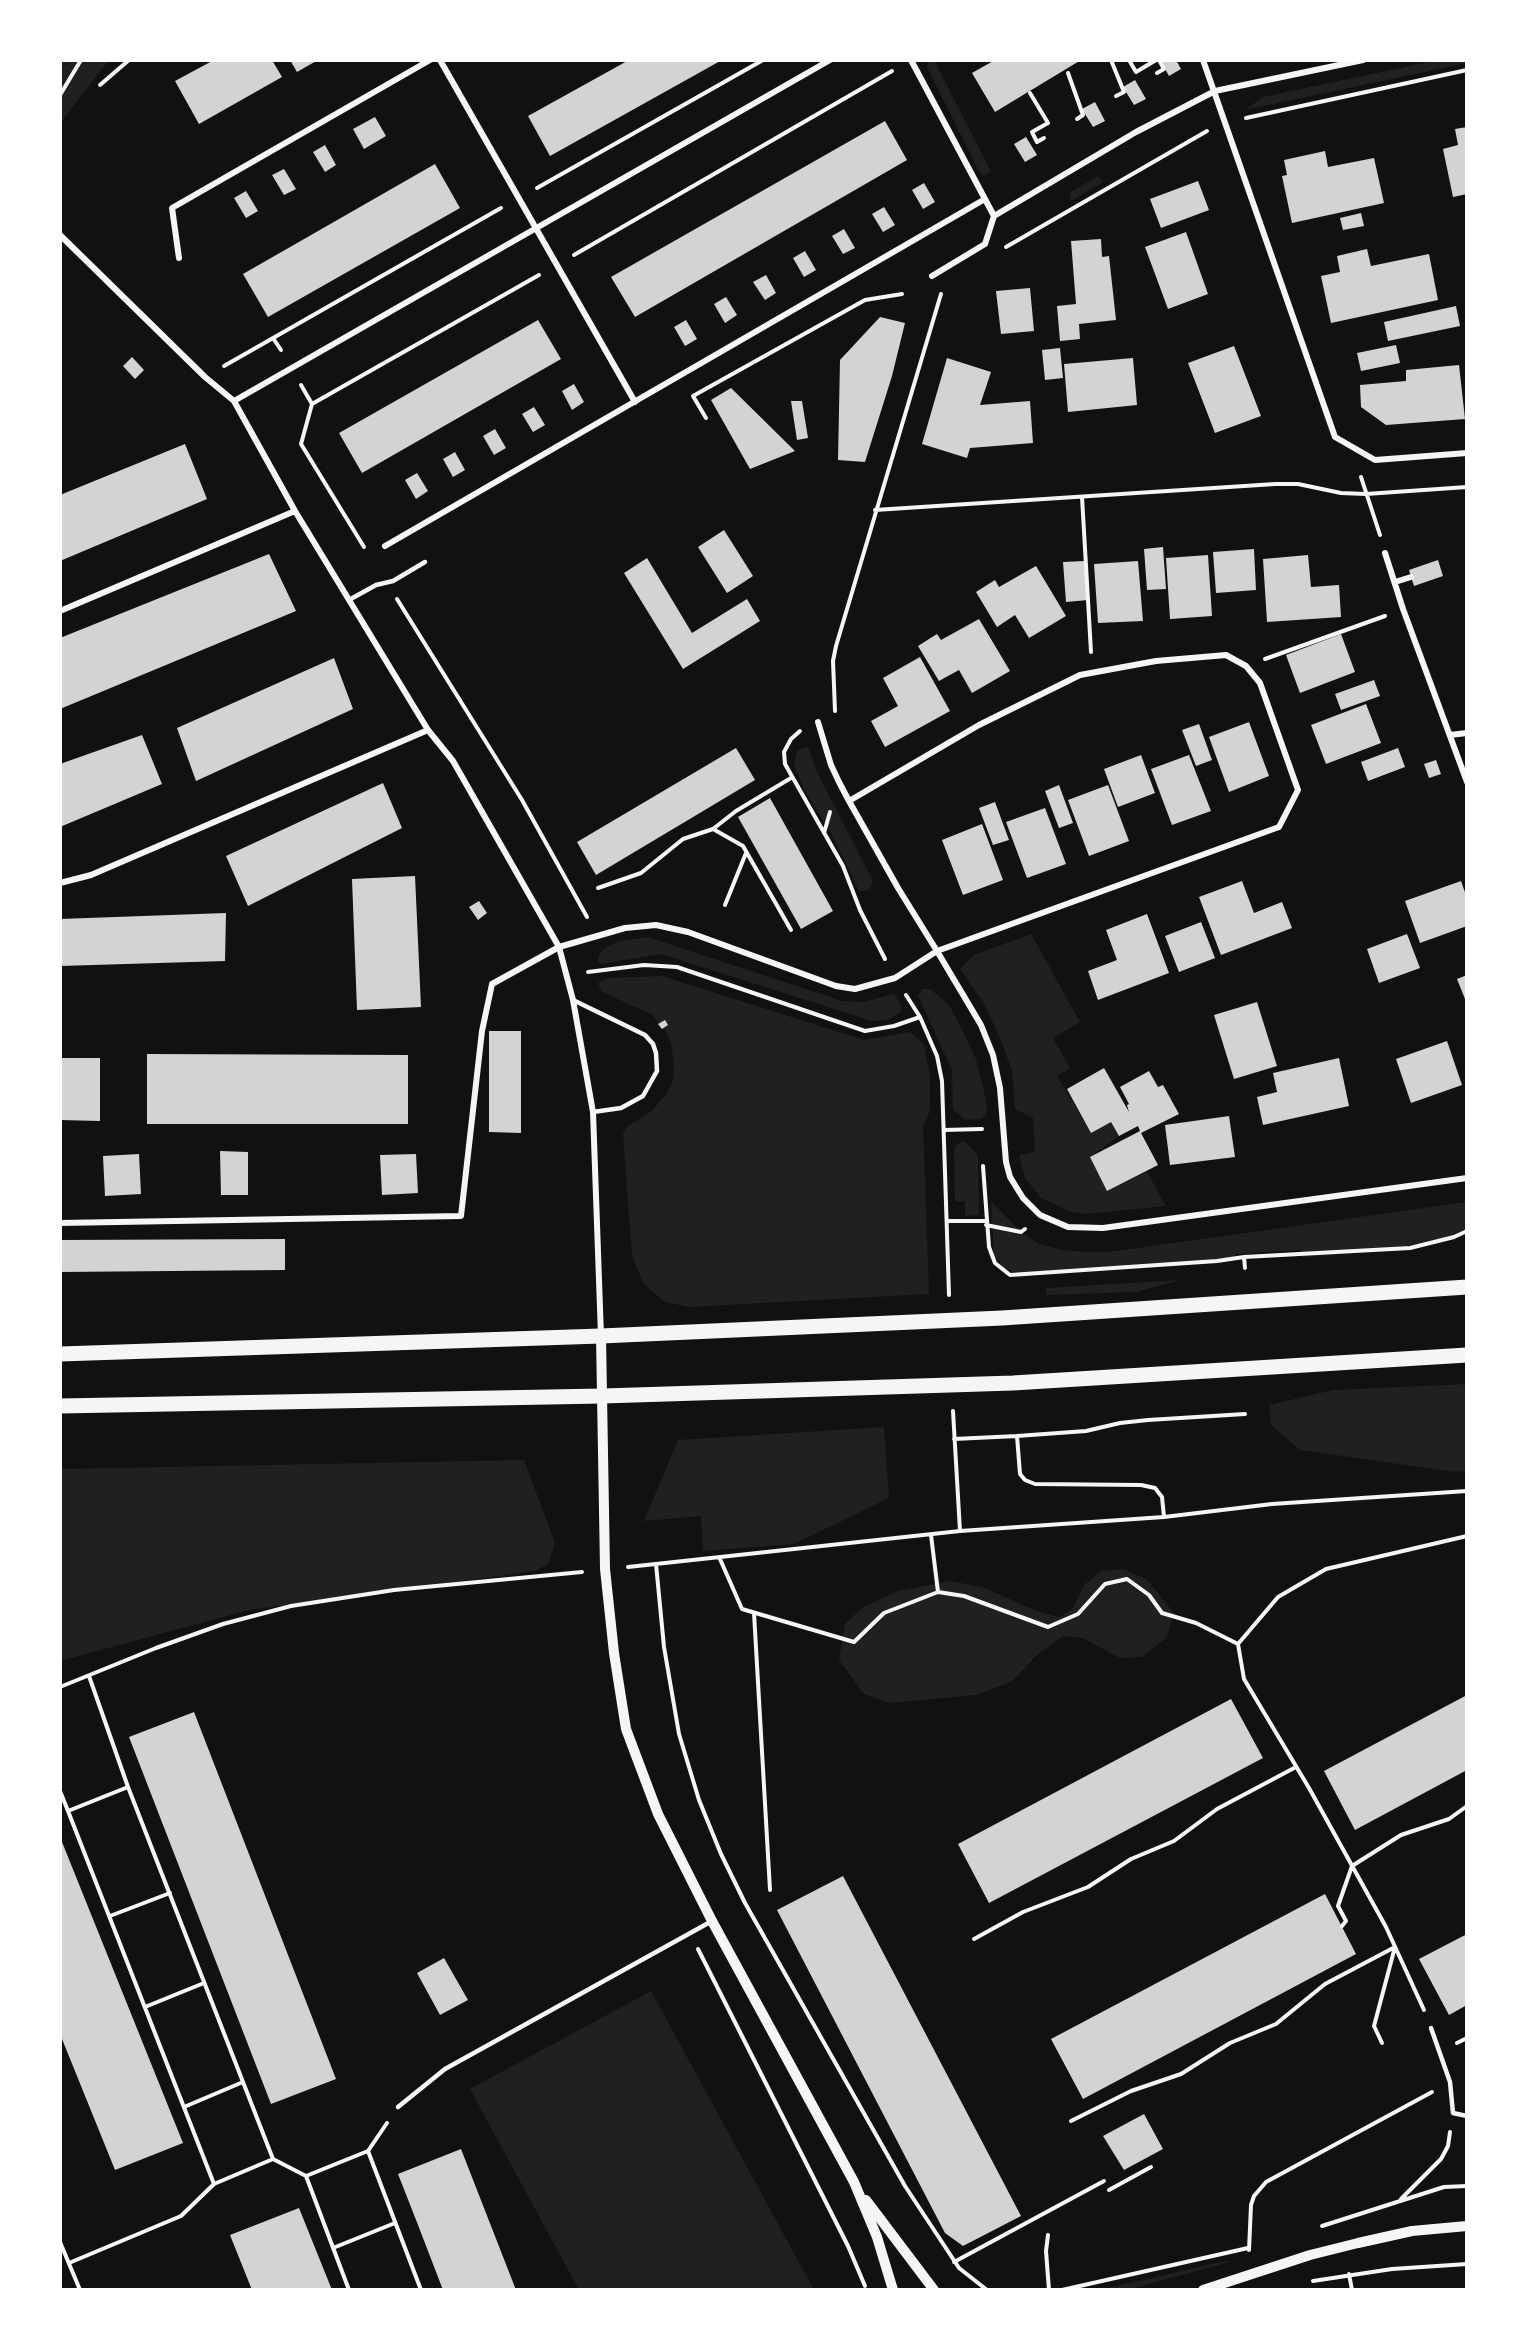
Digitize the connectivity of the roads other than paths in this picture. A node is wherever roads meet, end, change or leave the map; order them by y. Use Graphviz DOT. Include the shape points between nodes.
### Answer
graph roads {
  1 [pos="430,60"];
  2 [pos="440,60"];
  3 [pos="830,60"];
  4 [pos="910,60"];
  5 [pos="1203,60"];
  6 [pos="1364,60"];
  7 [pos="1215,91"];
  8 [pos="985,199"];
  9 [pos="994,216"];
  10 [pos="536,229"];
  11 [pos="60,235"];
  12 [pos="179,258"];
  13 [pos="932,276"];
  14 [pos="234,401"];
  15 [pos="635,402"];
  16 [pos="1467,453"];
  17 [pos="295,511"];
  18 [pos="385,546"];
  19 [pos="1385,553"];
  20 [pos="424,562"];
  21 [pos="1411,578"];
  22 [pos="1395,582"];
  23 [pos="349,600"];
  24 [pos="60,611"];
  25 [pos="819,722"];
  26 [pos="428,730"];
  27 [pos="1467,733"];
  28 [pos="1450,735"];
  29 [pos="1467,783"];
  30 [pos="849,801"];
  31 [pos="60,883"];
  32 [pos="559,947"];
  33 [pos="937,951"];
  34 [pos="573,1000"];
  35 [pos="593,1112"];
  36 [pos="1467,1178"];
  37 [pos="60,1223"];
  38 [pos="1467,1287"];
  39 [pos="601,1336"];
  40 [pos="60,1354"];
  41 [pos="1467,1355"];
  42 [pos="603,1396"];
  43 [pos="60,1406"];
  44 [pos="712,1921"];
  45 [pos="1431,2028"];
  46 [pos="398,2108"];
  47 [pos="1467,2116"];
  48 [pos="854,2182"];
  49 [pos="1467,2226"];
  50 [pos="893,2290"];
  51 [pos="934,2290"];
  52 [pos="1203,2290"];
  1 -- 12 [label="street" via="172,208"];
  2 -- 10 [label="street"];
  3 -- 10 [label="street"];
  4 -- 8 [label="street"];
  5 -- 7 [label="street"];
  6 -- 7 [label="street"];
  7 -- 9 [label="street" via="1136,132"];
  7 -- 16 [label="street" via="1335,437 1375,460"];
  8 -- 9 [label="street"];
  8 -- 15 [label="street"];
  9 -- 13 [label="street" via="985,244"];
  10 -- 14 [label="street"];
  10 -- 15 [label="street"];
  11 -- 14 [label="street"];
  14 -- 17 [label="street"];
  15 -- 18 [label="street"];
  17 -- 23 [label="street"];
  17 -- 24 [label="street"];
  19 -- 22 [label="street"];
  20 -- 23 [label="lane"];
  21 -- 22 [label="street"];
  22 -- 28 [label="street"];
  23 -- 26 [label="street"];
  25 -- 30 [label="street" via="831,765"];
  26 -- 31 [label="street" via="91,875"];
  26 -- 32 [label="street" via="453,761"];
  27 -- 28 [label="street"];
  28 -- 29 [label="street"];
  30 -- 33 [label="street"];
  30 -- 33 [label="street" via="980,725 1062,682 1092,671 1226,655 1246,666 1260,683 1298,790 1279,827"];
  32 -- 33 [label="street" via="597,935 656,925 688,932 836,986 855,988 895,978"];
  32 -- 34 [label="street"];
  32 -- 37 [label="street" via="492,984 482,1031 461,1216"];
  33 -- 36 [label="street" via="981,1025 993,1055 1010,1177 1040,1215 1068,1227 1103,1228"];
  34 -- 35 [label="street"];
  34 -- 35 [label="lane" via="645,1035 656,1053 657,1071 643,1096 621,1108"];
  35 -- 39 [label="street"];
  38 -- 39 [label="main road" via="1002,1318"];
  39 -- 40 [label="main road"];
  39 -- 42 [label="street"];
  41 -- 42 [label="main road" via="1013,1383"];
  42 -- 43 [label="main road"];
  42 -- 44 [label="street" via="605,1569 626,1729 658,1814"];
  44 -- 46 [label="lane" via="445,2069"];
  44 -- 48 [label="street"];
  45 -- 47 [label="lane" via="1450,2082 1453,2113"];
  48 -- 50 [label="street"];
  48 -- 51 [label="street"];
  49 -- 52 [label="street" via="1412,2231 1358,2243"];
}
